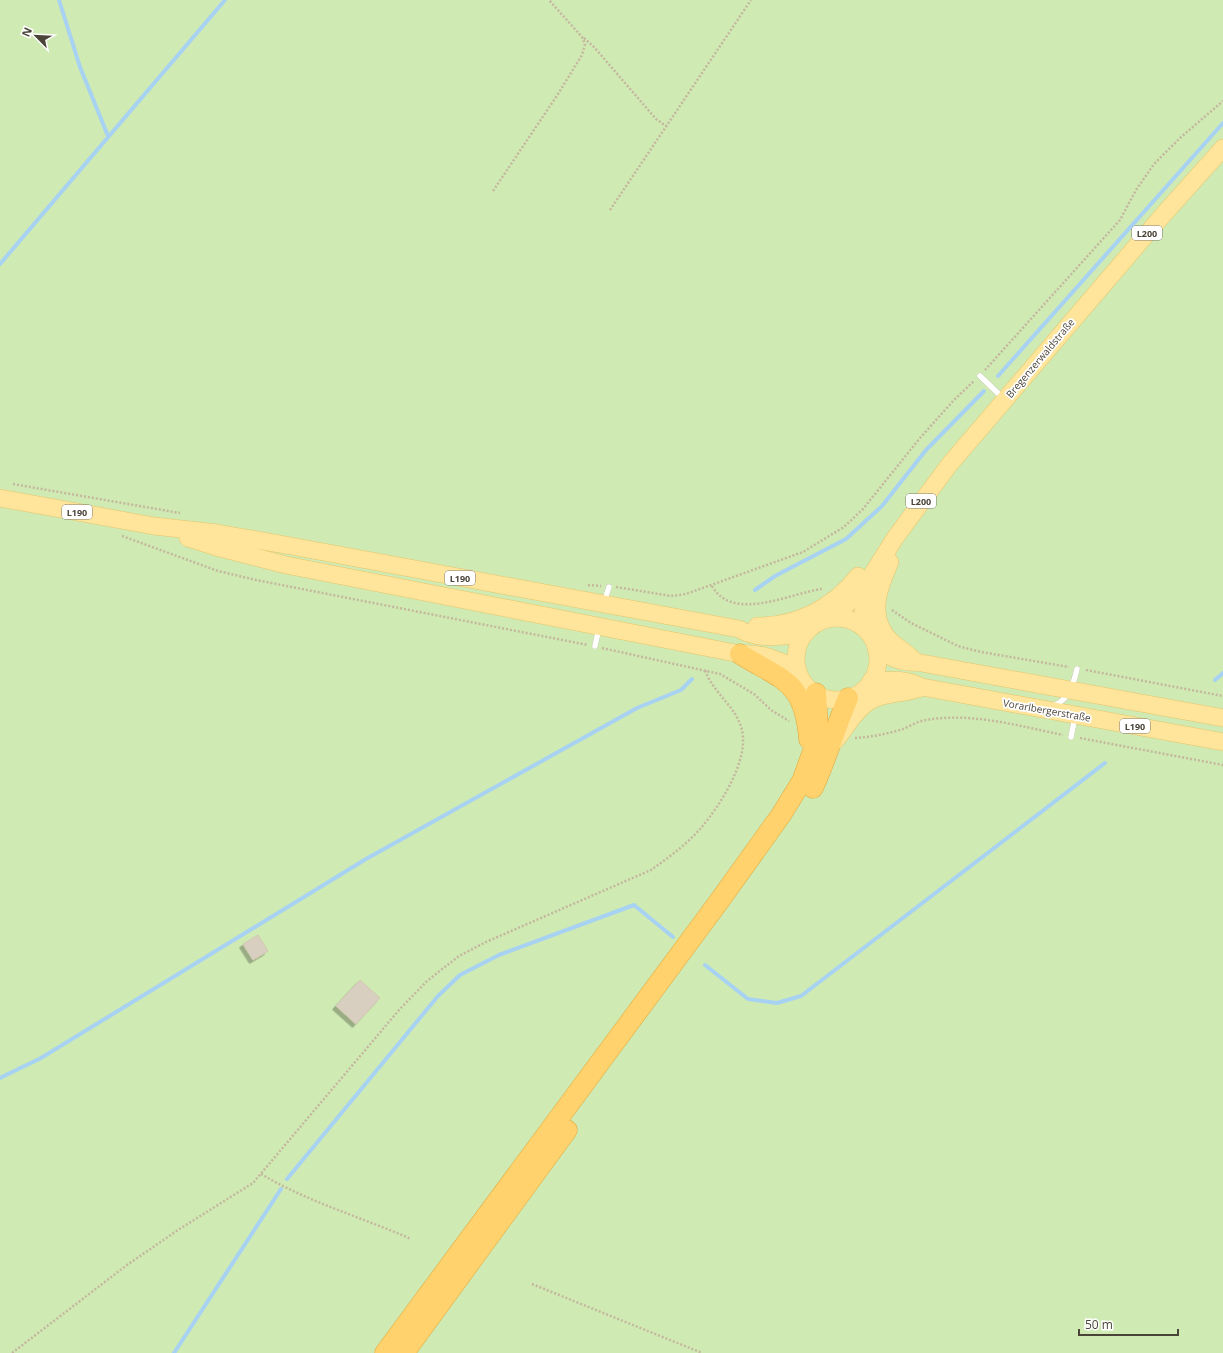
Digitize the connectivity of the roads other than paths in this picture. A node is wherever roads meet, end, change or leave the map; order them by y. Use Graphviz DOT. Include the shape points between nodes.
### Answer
graph roads {
  1 [pos="1223,148"];
  2 [pos="980,376"];
  3 [pos="1004,400"];
  4 [pos="0,498"];
  5 [pos="154,526"];
  6 [pos="895,538"];
  7 [pos="870,578"];
  8 [pos="608,587"];
  9 [pos="604,604"];
  10 [pos="663,615"];
  11 [pos="836,618"];
  12 [pos="600,626"];
  13 [pos="739,629"];
  14 [pos="867,631"];
  15 [pos="805,634"];
  16 [pos="595,646"];
  17 [pos="876,648"];
  18 [pos="740,654"];
  19 [pos="916,662"];
  20 [pos="797,669"];
  21 [pos="1077,669"];
  22 [pos="872,681"];
  23 [pos="922,687"];
  24 [pos="1071,690"];
  25 [pos="816,694"];
  26 [pos="848,698"];
  27 [pos="1047,710"];
  28 [pos="1075,715"];
  29 [pos="1223,718"];
  30 [pos="1071,737"];
  31 [pos="1223,742"];
  32 [pos="831,745"];
  33 [pos="809,767"];
  34 [pos="385,1353"];
  35 [pos="404,1353"];
  1 -- 3 [label="main road, Bregenzerwaldstraße / L200"];
  2 -- 3 [label="lane"];
  3 -- 6 [label="main road, Bregenzerwaldstraße / L200" via="948,465"];
  4 -- 5 [label="main road, L190"];
  5 -- 9 [label="main road, L190" via="254,540"];
  5 -- 12 [label="main road, L190" via="216,547 286,564"];
  6 -- 7 [label="main road, Bregenzerwaldstraße / L200"];
  6 -- 13 [label="main road" via="879,547 851,584 830,604 798,621"];
  6 -- 19 [label="main road" via="890,562 878,594 877,613 886,635"];
  7 -- 11 [label="main road, Bregenzerwaldstraße / L200"];
  7 -- 14 [label="main road, Bregenzerwaldstraße / L200" via="863,611"];
  8 -- 9 [label="lane"];
  9 -- 10 [label="main road, L190"];
  10 -- 12 [label="main road" via="654,622 645,624 610,618"];
  10 -- 13 [label="main road, L190"];
  11 -- 14 [label="main road" via="853,621"];
  11 -- 15 [label="main road" via="824,620"];
  12 -- 16 [label="lane"];
  12 -- 18 [label="main road, L190"];
  13 -- 15 [label="main road, L190" via="753,636 766,637"];
  14 -- 17 [label="main road"];
  15 -- 20 [label="main road" via="797,652"];
  17 -- 19 [label="main road, L190" via="898,661"];
  17 -- 22 [label="main road" via="877,667"];
  18 -- 20 [label="main road, L190" via="758,654"];
  18 -- 33 [label="highway" via="779,675 798,695 808,734"];
  19 -- 24 [label="main road, L190"];
  20 -- 25 [label="main road" via="806,685"];
  21 -- 24 [label="lane"];
  22 -- 23 [label="main road, Vorarlbergerstraße / L190" via="904,680"];
  22 -- 26 [label="main road" via="865,689"];
  23 -- 27 [label="main road, Vorarlbergerstraße / L190"];
  23 -- 32 [label="main road" via="895,692 868,702"];
  24 -- 27 [label="lane" via="1062,702"];
  24 -- 29 [label="main road, L190"];
  25 -- 26 [label="main road" via="831,699"];
  25 -- 33 [label="highway" via="818,728"];
  26 -- 32 [label="highway"];
  27 -- 28 [label="main road, Vorarlbergerstraße / L190"];
  28 -- 30 [label="lane"];
  28 -- 31 [label="main road, Vorarlbergerstraße / L190"];
  32 -- 35 [label="highway" via="812,790 783,834"];
  33 -- 34 [label="highway" via="781,815 720,900"];
}
